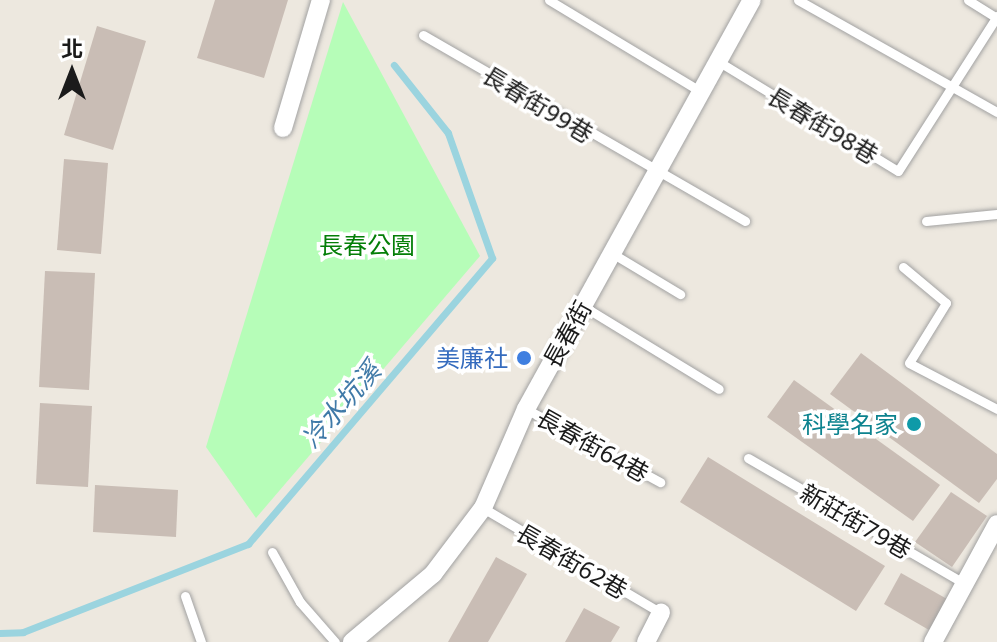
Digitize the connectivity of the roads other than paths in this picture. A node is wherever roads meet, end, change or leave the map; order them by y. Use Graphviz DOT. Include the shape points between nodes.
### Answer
graph roads {
  1 [pos="321,0"];
  2 [pos="549,0"];
  3 [pos="752,0"];
  4 [pos="798,0"];
  5 [pos="968,0"];
  6 [pos="997,17"];
  7 [pos="423,35"];
  8 [pos="716,60"];
  9 [pos="952,86"];
  10 [pos="698,90"];
  11 [pos="997,112"];
  12 [pos="283,128"];
  13 [pos="653,172"];
  14 [pos="997,214"];
  15 [pos="745,221"];
  16 [pos="926,221"];
  17 [pos="610,252"];
  18 [pos="903,267"];
  19 [pos="680,294"];
  20 [pos="583,306"];
  21 [pos="719,389"];
  22 [pos="526,409"];
  23 [pos="997,409"];
  24 [pos="748,458"];
  25 [pos="660,482"];
  26 [pos="483,508"];
  27 [pos="997,524"];
  28 [pos="272,552"];
  29 [pos="965,584"];
  30 [pos="185,596"];
  31 [pos="661,613"];
  32 [pos="201,642"];
  33 [pos="335,642"];
  34 [pos="352,642"];
  35 [pos="646,642"];
  36 [pos="933,642"];
  1 -- 12 [label="street"];
  2 -- 10 [label="lane"];
  3 -- 8 [label="street, 長春街"];
  4 -- 9 [label="lane"];
  5 -- 6 [label="lane"];
  6 -- 9 [label="lane, 長春街98巷"];
  7 -- 13 [label="lane, 長春街99巷"];
  8 -- 9 [label="lane, 長春街98巷" via="898,171"];
  8 -- 10 [label="street, 長春街"];
  9 -- 11 [label="lane"];
  10 -- 13 [label="street, 長春街"];
  13 -- 15 [label="lane, 長春街99巷"];
  13 -- 17 [label="street, 長春街"];
  14 -- 16 [label="lane"];
  17 -- 19 [label="lane"];
  17 -- 20 [label="street, 長春街"];
  18 -- 23 [label="lane" via="946,303 909,363"];
  20 -- 21 [label="lane"];
  20 -- 22 [label="street, 長春街"];
  22 -- 25 [label="lane, 長春街64巷"];
  22 -- 26 [label="street, 長春街"];
  24 -- 29 [label="lane, 新莊街79巷"];
  26 -- 31 [label="lane, 長春街62巷"];
  26 -- 34 [label="street, 長春街" via="433,574"];
  27 -- 29 [label="street"];
  28 -- 33 [label="lane" via="300,602"];
  29 -- 36 [label="street"];
  30 -- 32 [label="lane"];
  31 -- 35 [label="street"];
}
